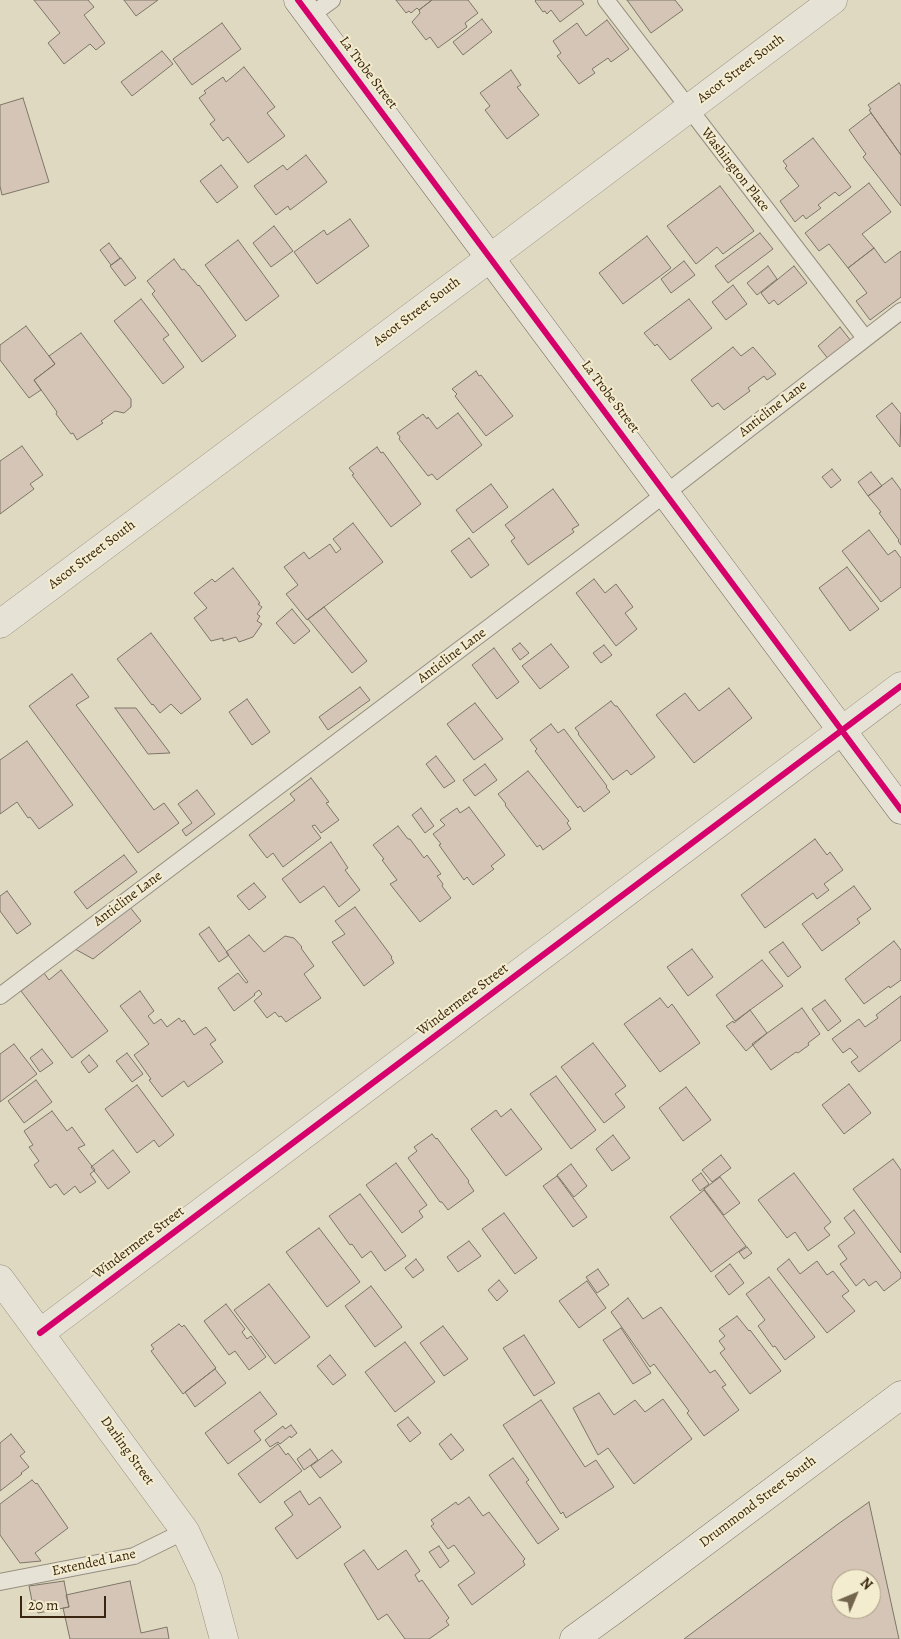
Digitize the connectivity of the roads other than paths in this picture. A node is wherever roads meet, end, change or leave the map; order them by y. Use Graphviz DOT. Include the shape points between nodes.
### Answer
graph roads {
  1 [pos="332,0"];
  2 [pos="606,0"];
  3 [pos="833,0"];
  4 [pos="304,8"];
  5 [pos="688,109"];
  6 [pos="490,258"];
  7 [pos="901,312"];
  8 [pos="865,338"];
  9 [pos="666,492"];
  10 [pos="0,624"];
  11 [pos="901,686"];
  12 [pos="842,730"];
  13 [pos="901,810"];
  14 [pos="0,996"];
  15 [pos="0,1279"];
  16 [pos="40,1333"];
  17 [pos="901,1395"];
  18 [pos="185,1531"];
  19 [pos="0,1582"];
  20 [pos="614,1610"];
  21 [pos="224,1639"];
  22 [pos="574,1639"];
  23 [pos="586,1639"];
  1 -- 4 [label="lane"];
  2 -- 5 [label="lane, Washington Place"];
  3 -- 5 [label="street, Ascot Street South"];
  4 -- 6 [label="street, La Trobe Street"];
  5 -- 6 [label="street, Ascot Street South"];
  5 -- 8 [label="lane, Washington Place"];
  6 -- 9 [label="street, La Trobe Street"];
  6 -- 10 [label="street, Ascot Street South"];
  7 -- 8 [label="lane, Anticline Lane"];
  8 -- 9 [label="lane, Anticline Lane"];
  9 -- 12 [label="street, La Trobe Street"];
  9 -- 14 [label="lane, Anticline Lane"];
  11 -- 12 [label="street, Windermere Street"];
  12 -- 13 [label="street, La Trobe Street"];
  12 -- 16 [label="street, Windermere Street"];
  15 -- 16 [label="street, Darling Street"];
  16 -- 18 [label="street, Darling Street"];
  17 -- 20 [label="street, Drummond Street South"];
  18 -- 19 [label="lane, Extended Lane" via="134,1556"];
  18 -- 21 [label="street, Darling Street" via="208,1580"];
  20 -- 22 [label="street, Drummond Street South"];
  20 -- 23 [label="street, Drummond Street South"];
}
